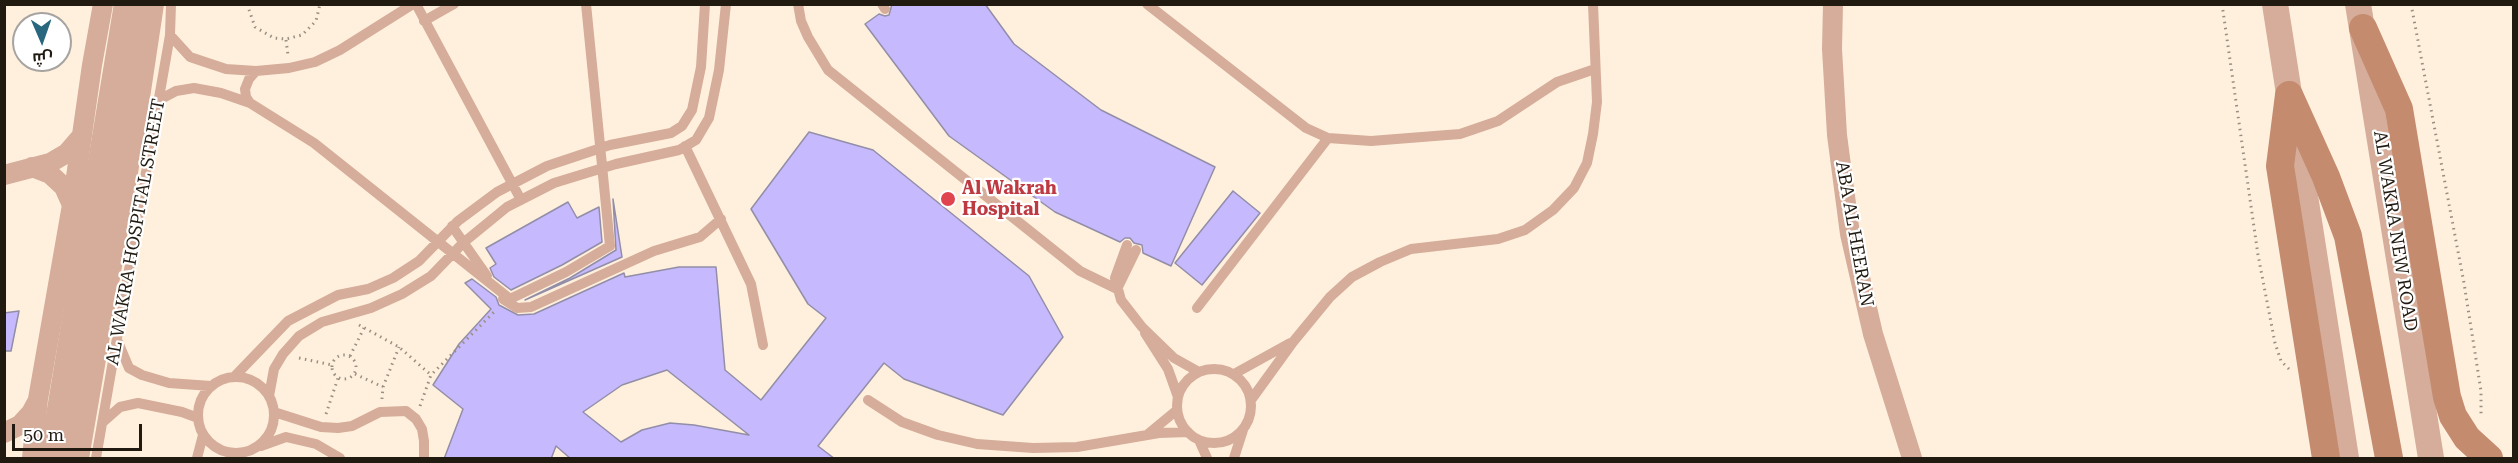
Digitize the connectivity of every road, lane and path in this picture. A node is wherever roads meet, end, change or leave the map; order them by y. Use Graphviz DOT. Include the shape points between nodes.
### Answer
graph roads {
  1 [pos="103,4"];
  2 [pos="127,4"];
  3 [pos="150,4"];
  4 [pos="171,4"];
  5 [pos="247,4"];
  6 [pos="320,4"];
  7 [pos="414,4"];
  8 [pos="454,4"];
  9 [pos="586,4"];
  10 [pos="705,4"];
  11 [pos="726,4"];
  12 [pos="798,4"];
  13 [pos="1147,4"];
  14 [pos="1593,4"];
  15 [pos="1833,4"];
  16 [pos="2222,4"];
  17 [pos="2275,4"];
  18 [pos="2411,4"];
  19 [pos="2360,16"];
  20 [pos="424,21"];
  21 [pos="170,34"];
  22 [pos="1595,69"];
  23 [pos="256,71"];
  24 [pos="2289,95"];
  25 [pos="159,100"];
  26 [pos="250,103"];
  27 [pos="131,137"];
  28 [pos="80,138"];
  29 [pos="1328,138"];
  30 [pos="685,146"];
  31 [pos="32,167"];
  32 [pos="4,174"];
  33 [pos="513,184"];
  34 [pos="521,200"];
  35 [pos="72,205"];
  36 [pos="721,219"];
  37 [pos="452,226"];
  38 [pos="463,243"];
  39 [pos="1131,247"];
  40 [pos="1117,289"];
  41 [pos="505,301"];
  42 [pos="1197,308"];
  43 [pos="342,316"];
  44 [pos="1142,327"];
  45 [pos="364,328"];
  46 [pos="118,342"];
  47 [pos="1293,342"];
  48 [pos="763,345"];
  49 [pos="399,347"];
  50 [pos="283,354"];
  51 [pos="350,356"];
  52 [pos="332,365"];
  53 [pos="2289,369"];
  54 [pos="1199,372"];
  55 [pos="355,374"];
  56 [pos="1234,374"];
  57 [pos="432,375"];
  58 [pos="234,377"];
  59 [pos="338,378"];
  60 [pos="211,386"];
  61 [pos="383,387"];
  62 [pos="268,396"];
  63 [pos="1178,397"];
  64 [pos="38,399"];
  65 [pos="868,400"];
  66 [pos="1251,400"];
  67 [pos="2481,406"];
  68 [pos="1177,410"];
  69 [pos="274,412"];
  70 [pos="380,412"];
  71 [pos="198,418"];
  72 [pos="416,419"];
  73 [pos="103,422"];
  74 [pos="321,427"];
  75 [pos="1244,428"];
  76 [pos="1188,432"];
  77 [pos="6,433"];
  78 [pos="203,435"];
  79 [pos="1145,436"];
  80 [pos="1199,440"];
  81 [pos="255,448"];
  82 [pos="231,456"];
  83 [pos="75,458"];
  84 [pos="31,459"];
  85 [pos="197,459"];
  86 [pos="340,459"];
  87 [pos="424,459"];
  88 [pos="1207,459"];
  89 [pos="1234,459"];
  90 [pos="1912,459"];
  91 [pos="2326,459"];
  92 [pos="2346,459"];
  93 [pos="2389,459"];
  94 [pos="2431,459"];
  95 [pos="2489,459"];
  1 -- 28 [label="street"];
  2 -- 83 [label="street"];
  3 -- 27 [label="street, AL WAKRA HOSPITAL STREET"];
  4 -- 21 [label="lane, AL WAKRA HOSPITAL STREET"];
  5 -- 6 [label="path" via="255,27 274,38 286,39 302,35 316,21"];
  7 -- 20 [label="lane"];
  7 -- 23 [label="lane" via="315,62"];
  8 -- 20 [label="lane"];
  9 -- 26 [label="lane" via="610,246 510,300 314,143"];
  10 -- 33 [label="lane" via="701,67 692,110 682,126 671,133 596,148"];
  11 -- 30 [label="lane" via="710,118 696,140"];
  12 -- 40 [label="lane" via="808,37 828,70 1080,271"];
  13 -- 29 [label="lane" via="1306,128"];
  14 -- 22 [label="lane"];
  15 -- 90 [label="street, ABA AL HEERAN" via="1837,135 1850,234 1874,334"];
  16 -- 53 [label="path" via="2258,255 2275,343 2281,361"];
  17 -- 24 [label="street"];
  18 -- 67 [label="path" via="2464,283"];
  19 -- 94 [label="street, AL WAKRA NEW ROAD"];
  19 -- 95 [label="main road" via="2399,109 2453,416 2467,438"];
  20 -- 33 [label="lane"];
  21 -- 23 [label="lane" via="190,57 225,69"];
  21 -- 25 [label="lane, AL WAKRA HOSPITAL STREET"];
  22 -- 29 [label="lane" via="1557,82 1498,121 1460,134 1371,141"];
  22 -- 47 [label="lane" via="1596,112 1587,163 1574,188 1553,210 1525,230 1498,239 1411,249 1380,262 1352,277 1330,297"];
  23 -- 26 [label="lane" via="245,89"];
  24 -- 91 [label="main road" via="2280,166"];
  24 -- 92 [label="street"];
  24 -- 93 [label="main road" via="2348,236"];
  25 -- 26 [label="lane" via="194,88"];
  25 -- 27 [label="lane"];
  25 -- 46 [label="lane, AL WAKRA HOSPITAL STREET"];
  27 -- 83 [label="street, AL WAKRA HOSPITAL STREET"];
  28 -- 31 [label="street" via="67,153"];
  28 -- 35 [label="street"];
  29 -- 42 [label="lane"];
  30 -- 34 [label="lane" via="554,183"];
  30 -- 36 [label="lane"];
  31 -- 32 [label="street"];
  31 -- 35 [label="street" via="50,174 64,187"];
  33 -- 34 [label="lane"];
  33 -- 37 [label="lane"];
  34 -- 38 [label="lane"];
  35 -- 64 [label="street"];
  36 -- 41 [label="lane" via="700,237 654,251 531,307 517,308"];
  36 -- 48 [label="lane" via="751,284"];
  37 -- 38 [label="lane"];
  37 -- 58 [label="lane" via="419,261 393,278 368,289 338,295 288,321"];
  38 -- 41 [label="lane"];
  38 -- 43 [label="lane" via="431,276 402,294"];
  39 -- 40 [label="lane"];
  40 -- 44 [label="lane"];
  41 -- 57 [label="path"];
  43 -- 45 [label="path"];
  43 -- 50 [label="lane" via="299,336"];
  44 -- 54 [label="lane" via="1180,363"];
  44 -- 63 [label="lane" via="1168,369"];
  45 -- 49 [label="path"];
  45 -- 51 [label="path"];
  46 -- 60 [label="lane" via="129,368 142,375 169,383"];
  46 -- 73 [label="lane, AL WAKRA HOSPITAL STREET"];
  47 -- 56 [label="lane"];
  47 -- 66 [label="lane"];
  49 -- 57 [label="path"];
  49 -- 61 [label="path"];
  50 -- 52 [label="path"];
  50 -- 62 [label="lane" via="274,369"];
  51 -- 52 [label="path" via="338,357"];
  51 -- 55 [label="path" via="355,361"];
  52 -- 59 [label="path"];
  54 -- 56 [label="lane" via="1210,369"];
  54 -- 63 [label="lane" via="1182,387"];
  55 -- 59 [label="path"];
  55 -- 61 [label="path"];
  56 -- 66 [label="lane"];
  57 -- 72 [label="path"];
  58 -- 60 [label="lane"];
  58 -- 62 [label="lane" via="254,382"];
  59 -- 74 [label="path"];
  60 -- 71 [label="lane" via="203,395"];
  61 -- 70 [label="path"];
  62 -- 69 [label="lane"];
  63 -- 68 [label="lane"];
  64 -- 77 [label="street" via="26,419"];
  64 -- 84 [label="street"];
  65 -- 79 [label="lane" via="902,422 977,444 1077,447"];
  66 -- 75 [label="lane"];
  68 -- 76 [label="lane"];
  68 -- 79 [label="lane"];
  69 -- 74 [label="lane"];
  69 -- 81 [label="lane" via="272,426"];
  70 -- 72 [label="lane" via="406,411"];
  70 -- 74 [label="lane" via="352,426"];
  71 -- 73 [label="lane" via="138,403 120,407"];
  71 -- 78 [label="lane"];
  72 -- 87 [label="lane" via="422,429"];
  73 -- 83 [label="street"];
  75 -- 80 [label="lane" via="1224,442"];
  75 -- 89 [label="lane"];
  76 -- 79 [label="lane"];
  76 -- 80 [label="lane"];
  77 -- 84 [label="street" via="20,443"];
  78 -- 82 [label="lane"];
  78 -- 85 [label="lane"];
  80 -- 88 [label="lane"];
  81 -- 82 [label="lane"];
  81 -- 86 [label="lane" via="286,437 316,444"];
}
